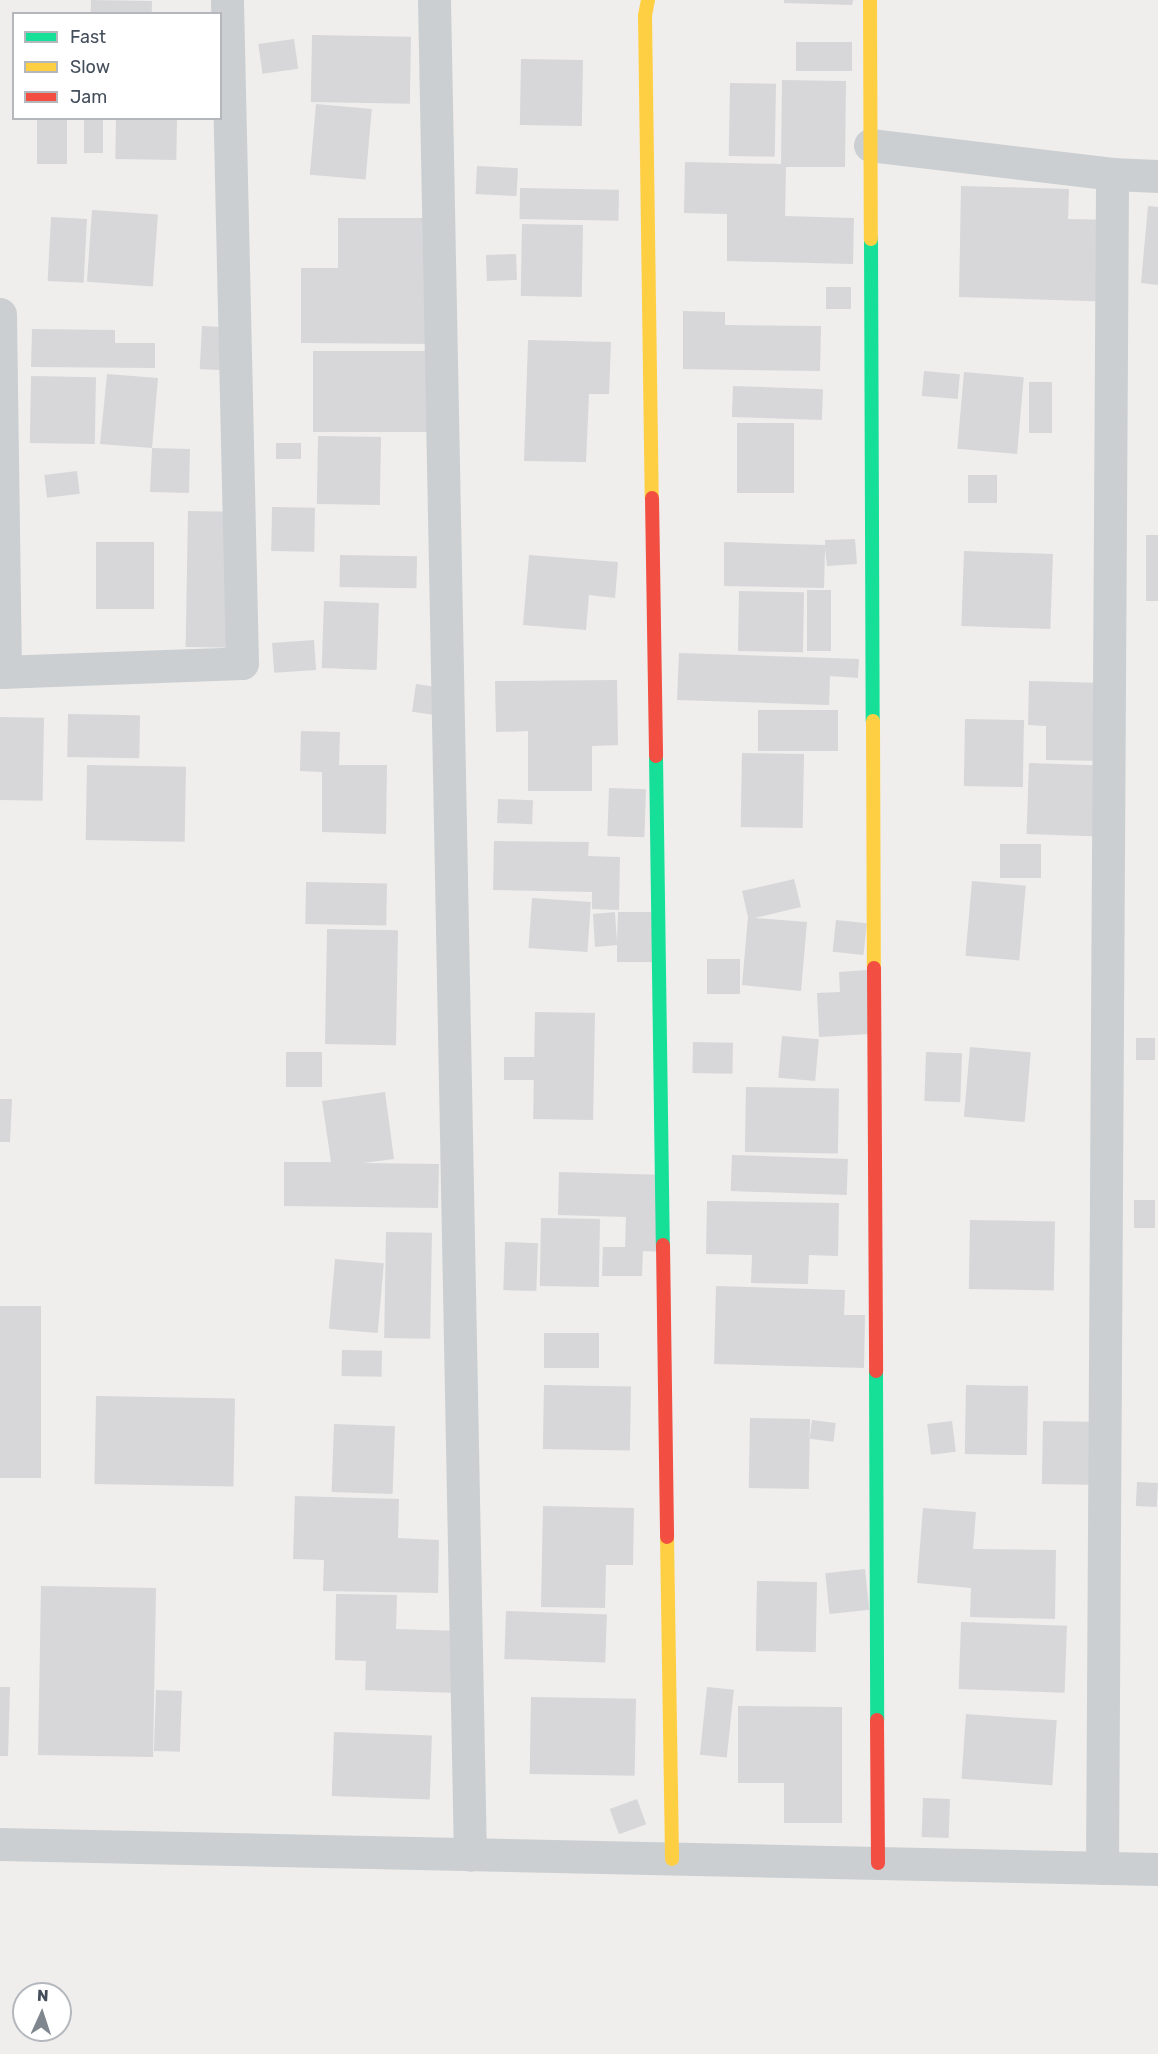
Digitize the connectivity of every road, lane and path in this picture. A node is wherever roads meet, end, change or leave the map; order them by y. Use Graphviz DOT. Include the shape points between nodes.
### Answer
graph roads {
  1 [pos="227,0"];
  2 [pos="434,0"];
  3 [pos="648,0"];
  4 [pos="870,0"];
  5 [pos="870,145"];
  6 [pos="1112,174"];
  7 [pos="1158,176"];
  8 [pos="0,314"];
  9 [pos="3,672"];
  10 [pos="0,1845"];
  11 [pos="470,1855"];
  12 [pos="672,1859"];
  13 [pos="878,1863"];
  14 [pos="1102,1868"];
  15 [pos="1158,1869"];
  1 -- 9 [label="street" via="242,663"];
  2 -- 11 [label="street"];
  3 -- 12 [label="street"];
  4 -- 5 [label="street"];
  5 -- 6 [label="street"];
  5 -- 13 [label="street"];
  6 -- 7 [label="street"];
  6 -- 14 [label="street"];
  8 -- 9 [label="street"];
  10 -- 11 [label="street"];
  11 -- 12 [label="street"];
  12 -- 13 [label="street"];
  13 -- 14 [label="street"];
  14 -- 15 [label="street"];
}
